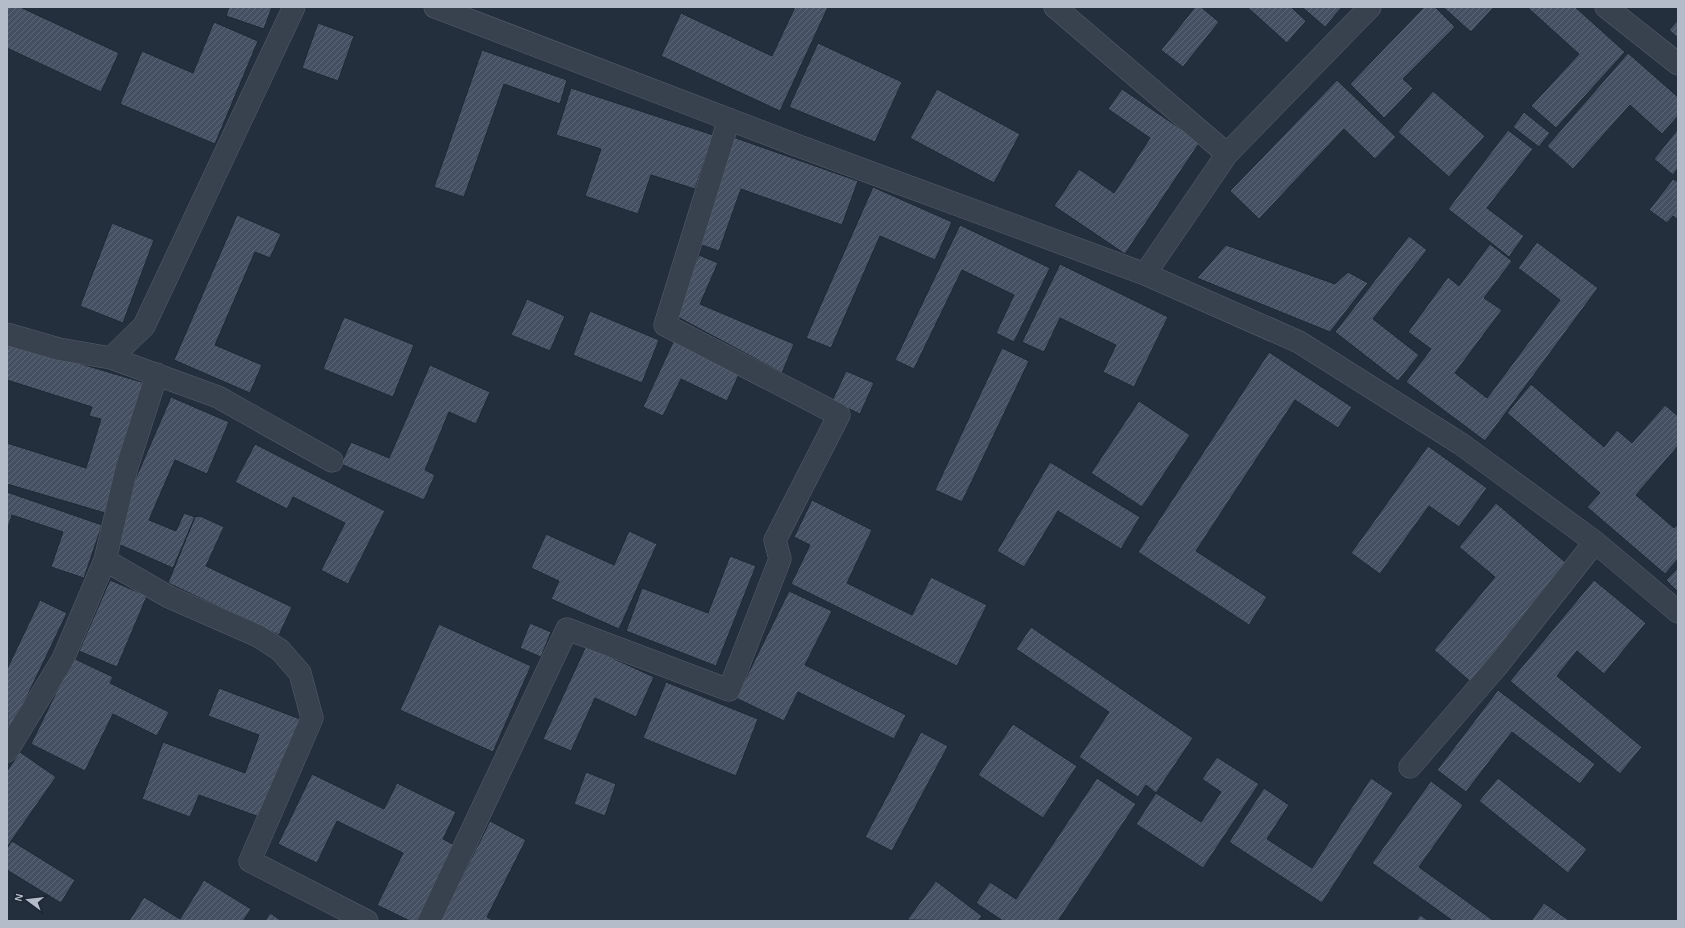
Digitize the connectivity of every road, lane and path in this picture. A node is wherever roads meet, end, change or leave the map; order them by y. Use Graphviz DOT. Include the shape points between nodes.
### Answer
graph roads {
  1 [pos="294,7"];
  2 [pos="435,7"];
  3 [pos="1055,7"];
  4 [pos="1370,7"];
  5 [pos="1606,7"];
  6 [pos="1678,64"];
  7 [pos="729,119"];
  8 [pos="1227,154"];
  9 [pos="1145,274"];
  10 [pos="7,334"];
  11 [pos="111,358"];
  12 [pos="157,374"];
  13 [pos="332,461"];
  14 [pos="1595,542"];
  15 [pos="105,560"];
  16 [pos="1678,612"];
  17 [pos="7,751"];
  18 [pos="1410,767"];
  19 [pos="367,921"];
  20 [pos="429,921"];
  1 -- 11 [label="street" via="144,326"];
  2 -- 7 [label="street"];
  3 -- 8 [label="street"];
  4 -- 8 [label="street"];
  5 -- 6 [label="street"];
  7 -- 9 [label="street"];
  7 -- 20 [label="street" via="665,325 839,415 775,540 780,559 729,690 567,629"];
  8 -- 9 [label="street"];
  9 -- 14 [label="street" via="1299,342 1461,444"];
  10 -- 11 [label="street" via="59,350"];
  11 -- 12 [label="street"];
  12 -- 13 [label="street" via="218,397"];
  12 -- 15 [label="street" via="127,467"];
  14 -- 16 [label="street"];
  14 -- 18 [label="street" via="1497,666"];
  15 -- 17 [label="street" via="63,659"];
  15 -- 19 [label="street" via="169,597 258,636 280,650 300,673 312,718 250,861"];
}
